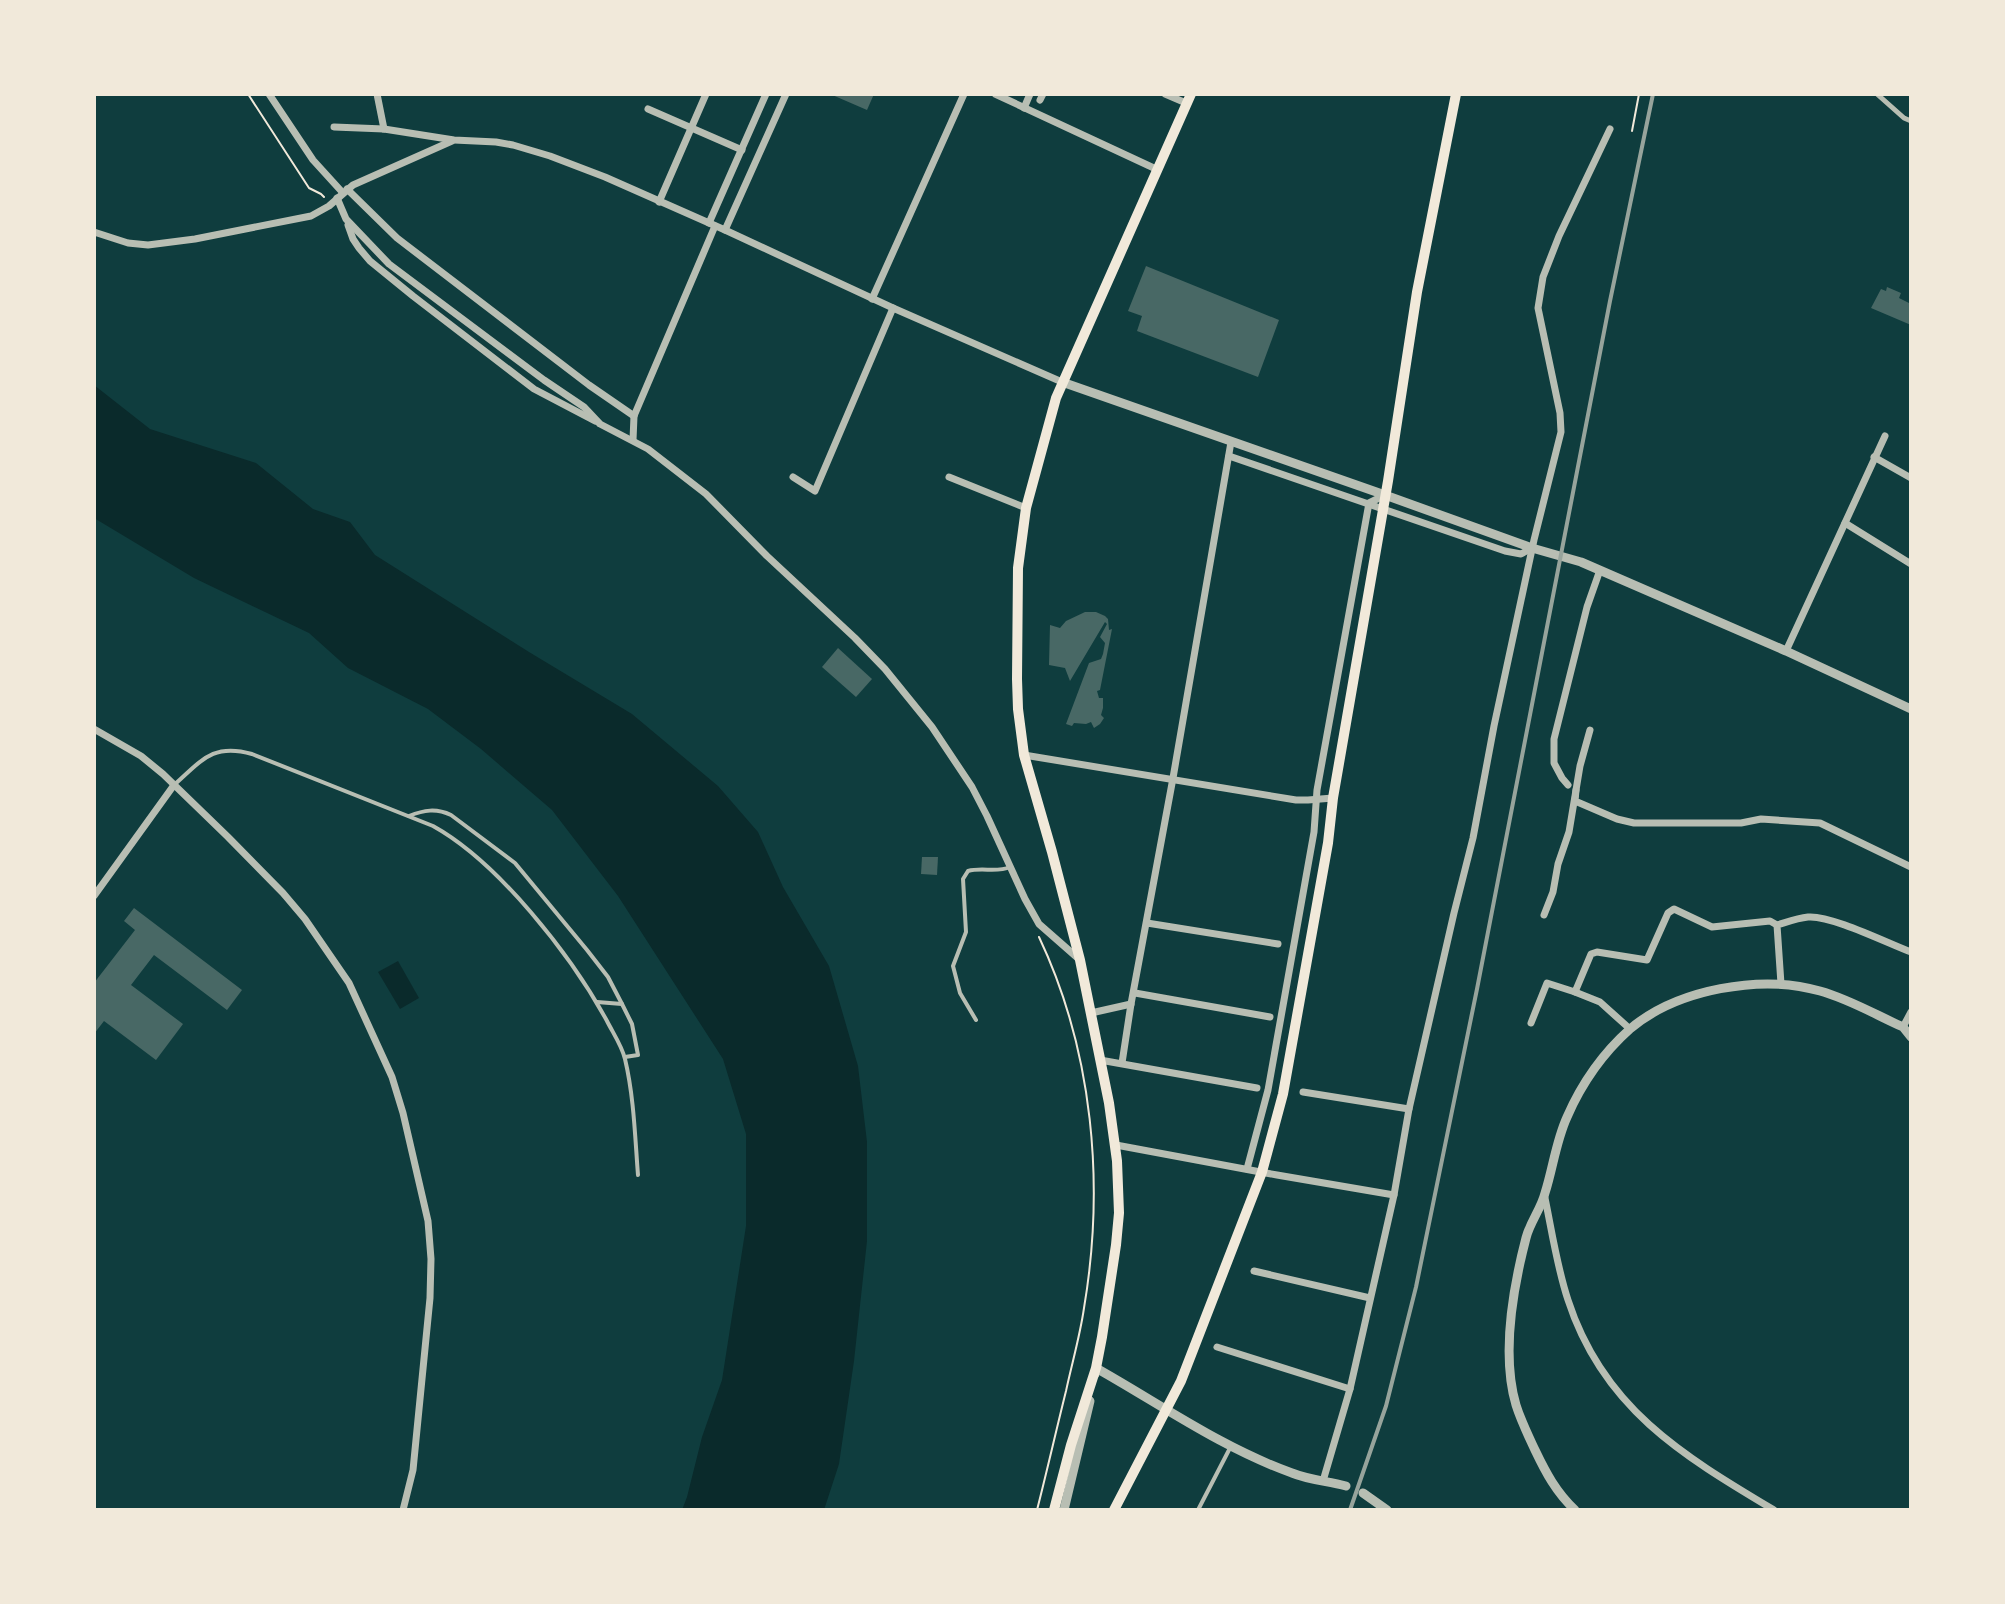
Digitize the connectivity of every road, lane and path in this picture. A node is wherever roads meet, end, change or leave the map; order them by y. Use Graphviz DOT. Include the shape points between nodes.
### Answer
graph roads {
  1 [pos="248,94"];
  2 [pos="269,94"];
  3 [pos="377,94"];
  4 [pos="706,94"];
  5 [pos="766,94"];
  6 [pos="786,94"];
  7 [pos="964,94"];
  8 [pos="995,94"];
  9 [pos="1030,94"];
  10 [pos="1165,94"];
  11 [pos="1456,94"];
  12 [pos="1639,94"];
  13 [pos="1877,94"];
  14 [pos="1189,99"];
  15 [pos="1024,108"];
  16 [pos="648,109"];
  17 [pos="1911,121"];
  18 [pos="334,127"];
  19 [pos="692,128"];
  20 [pos="384,129"];
  21 [pos="1610,129"];
  22 [pos="1632,131"];
  23 [pos="454,140"];
  24 [pos="742,150"];
  25 [pos="1156,169"];
  26 [pos="342,194"];
  27 [pos="659,202"];
  28 [pos="329,206"];
  29 [pos="346,219"];
  30 [pos="712,225"];
  31 [pos="725,230"];
  32 [pos="94,232"];
  33 [pos="872,299"];
  34 [pos="893,308"];
  35 [pos="1062,382"];
  36 [pos="634,416"];
  37 [pos="600,424"];
  38 [pos="1885,436"];
  39 [pos="633,440"];
  40 [pos="1231,442"];
  41 [pos="1229,456"];
  42 [pos="1874,457"];
  43 [pos="793,477"];
  44 [pos="949,477"];
  45 [pos="1911,478"];
  46 [pos="1385,495"];
  47 [pos="1369,503"];
  48 [pos="1026,508"];
  49 [pos="1383,508"];
  50 [pos="1845,523"];
  51 [pos="1532,548"];
  52 [pos="1911,564"];
  53 [pos="1600,570"];
  54 [pos="1786,651"];
  55 [pos="1911,709"];
  56 [pos="94,729"];
  57 [pos="1590,730"];
  58 [pos="1024,755"];
  59 [pos="1173,778"];
  60 [pos="174,785"];
  61 [pos="1333,798"];
  62 [pos="1316,800"];
  63 [pos="1575,801"];
  64 [pos="409,816"];
  65 [pos="1010,867"];
  66 [pos="1911,867"];
  67 [pos="94,896"];
  68 [pos="1544,915"];
  69 [pos="1147,923"];
  70 [pos="1777,925"];
  71 [pos="1035,929"];
  72 [pos="1278,944"];
  73 [pos="1911,952"];
  74 [pos="1080,960"];
  75 [pos="1781,984"];
  76 [pos="1575,992"];
  77 [pos="1135,993"];
  78 [pos="597,1002"];
  79 [pos="622,1004"];
  80 [pos="1131,1004"];
  81 [pos="1911,1012"];
  82 [pos="1091,1013"];
  83 [pos="1270,1017"];
  84 [pos="976,1020"];
  85 [pos="1531,1023"];
  86 [pos="1630,1029"];
  87 [pos="1908,1032"];
  88 [pos="625,1057"];
  89 [pos="1100,1060"];
  90 [pos="1122,1063"];
  91 [pos="1257,1088"];
  92 [pos="1303,1092"];
  93 [pos="1409,1109"];
  94 [pos="1116,1145"];
  95 [pos="1247,1169"];
  96 [pos="1262,1172"];
  97 [pos="638,1175"];
  98 [pos="1394,1195"];
  99 [pos="1545,1196"];
  100 [pos="1254,1271"];
  101 [pos="1370,1298"];
  102 [pos="1217,1347"];
  103 [pos="1096,1368"];
  104 [pos="1350,1389"];
  105 [pos="1167,1409"];
  106 [pos="1231,1446"];
  107 [pos="1323,1481"];
  108 [pos="1346,1486"];
  109 [pos="1363,1493"];
  110 [pos="1383,1508"];
  111 [pos="403,1510"];
  112 [pos="1037,1510"];
  113 [pos="1054,1510"];
  114 [pos="1064,1510"];
  115 [pos="1114,1510"];
  116 [pos="1198,1510"];
  117 [pos="1575,1510"];
  118 [pos="1774,1510"];
  1 -- 28 [label="path" via="308,186"];
  2 -- 26 [label="street"];
  3 -- 20 [label="street"];
  4 -- 19 [label="street"];
  5 -- 24 [label="street"];
  6 -- 31 [label="street"];
  7 -- 33 [label="street"];
  8 -- 15 [label="street"];
  9 -- 15 [label="street"];
  10 -- 14 [label="street"];
  11 -- 46 [label="main road"];
  12 -- 22 [label="path"];
  13 -- 17 [label="street"];
  14 -- 25 [label="main road"];
  15 -- 25 [label="street"];
  16 -- 19 [label="street"];
  18 -- 20 [label="street"];
  19 -- 24 [label="street"];
  19 -- 27 [label="street"];
  20 -- 23 [label="street"];
  21 -- 51 [label="street" via="1543,277 1538,308 1561,429"];
  23 -- 26 [label="street" via="374,174"];
  23 -- 27 [label="street" via="531,150"];
  24 -- 30 [label="street"];
  25 -- 35 [label="main road"];
  26 -- 28 [label="street"];
  26 -- 29 [label="street"];
  26 -- 36 [label="street"];
  27 -- 30 [label="street"];
  28 -- 32 [label="street" via="311,216 148,245"];
  29 -- 37 [label="street" via="389,264"];
  29 -- 37 [label="street" via="359,248 389,278 534,389"];
  30 -- 31 [label="street"];
  30 -- 36 [label="street"];
  31 -- 33 [label="street"];
  33 -- 34 [label="street"];
  34 -- 35 [label="street"];
  34 -- 43 [label="street" via="815,491"];
  35 -- 40 [label="street"];
  35 -- 48 [label="main road"];
  36 -- 39 [label="street"];
  37 -- 39 [label="street"];
  38 -- 42 [label="street"];
  39 -- 65 [label="street" via="714,501 885,669 972,787"];
  40 -- 41 [label="street"];
  40 -- 46 [label="street"];
  41 -- 47 [label="street"];
  41 -- 59 [label="street"];
  42 -- 45 [label="street"];
  42 -- 50 [label="street"];
  44 -- 48 [label="street"];
  46 -- 47 [label="street"];
  46 -- 49 [label="main road"];
  46 -- 51 [label="street"];
  47 -- 49 [label="street"];
  47 -- 62 [label="street"];
  48 -- 58 [label="main road" via="1016,608"];
  49 -- 51 [label="street" via="1510,552"];
  49 -- 61 [label="main road"];
  50 -- 52 [label="street"];
  50 -- 54 [label="street"];
  51 -- 53 [label="street"];
  51 -- 93 [label="street" via="1473,838"];
  53 -- 54 [label="street"];
  53 -- 63 [label="street" via="1554,739 1554,763 1572,787"];
  54 -- 55 [label="street"];
  56 -- 60 [label="street" via="141,756"];
  57 -- 63 [label="street"];
  58 -- 59 [label="street"];
  58 -- 74 [label="main road"];
  59 -- 62 [label="street"];
  59 -- 69 [label="street"];
  60 -- 64 [label="lane" via="214,752 238,750"];
  60 -- 67 [label="street"];
  60 -- 111 [label="street" via="283,893 326,947 357,1000 398,1096 428,1221 431,1259 413,1470"];
  61 -- 62 [label="street"];
  61 -- 96 [label="main road" via="1283,1094"];
  62 -- 95 [label="street" via="1268,1090"];
  63 -- 66 [label="street" via="1634,823 1820,823"];
  63 -- 68 [label="street"];
  64 -- 78 [label="lane" via="454,837 485,864 535,917"];
  64 -- 79 [label="lane" via="441,810 515,863 608,977"];
  65 -- 74 [label="street" via="1039,924"];
  65 -- 84 [label="lane" via="968,871 963,879 966,932 953,966 960,993"];
  69 -- 72 [label="street"];
  69 -- 77 [label="street"];
  70 -- 73 [label="street" via="1811,917 1830,920"];
  70 -- 75 [label="street"];
  70 -- 76 [label="street" via="1770,921 1712,927 1674,909 1647,960 1591,954"];
  71 -- 112 [label="path" via="1064,998 1080,1055 1094,1204 1081,1329"];
  74 -- 82 [label="main road"];
  75 -- 86 [label="street" via="1735,987 1684,999"];
  75 -- 87 [label="street" via="1832,994"];
  76 -- 85 [label="street" via="1547,983"];
  76 -- 86 [label="street" via="1600,1002"];
  77 -- 80 [label="street"];
  77 -- 83 [label="street"];
  78 -- 79 [label="lane"];
  78 -- 88 [label="lane"];
  79 -- 88 [label="lane" via="638,1055"];
  80 -- 82 [label="street"];
  80 -- 90 [label="street"];
  81 -- 87 [label="street"];
  82 -- 89 [label="main road"];
  86 -- 99 [label="street" via="1592,1073 1571,1108"];
  88 -- 97 [label="lane"];
  89 -- 90 [label="street"];
  89 -- 94 [label="main road"];
  90 -- 91 [label="street"];
  92 -- 93 [label="street"];
  93 -- 98 [label="street"];
  94 -- 95 [label="street"];
  94 -- 103 [label="main road" via="1119,1213"];
  95 -- 96 [label="street"];
  96 -- 98 [label="street"];
  96 -- 105 [label="main road"];
  98 -- 101 [label="street"];
  99 -- 117 [label="street" via="1524,1246 1510,1324 1510,1368 1525,1428 1551,1482"];
  99 -- 118 [label="street" via="1567,1299 1598,1366 1665,1440"];
  100 -- 101 [label="street"];
  101 -- 104 [label="street"];
  102 -- 104 [label="street"];
  103 -- 105 [label="street"];
  103 -- 113 [label="main road"];
  103 -- 114 [label="street"];
  104 -- 107 [label="street"];
  105 -- 106 [label="street"];
  105 -- 115 [label="main road"];
  106 -- 107 [label="street" via="1290,1473"];
  106 -- 116 [label="lane"];
  107 -- 108 [label="street"];
  109 -- 110 [label="street"];
}
